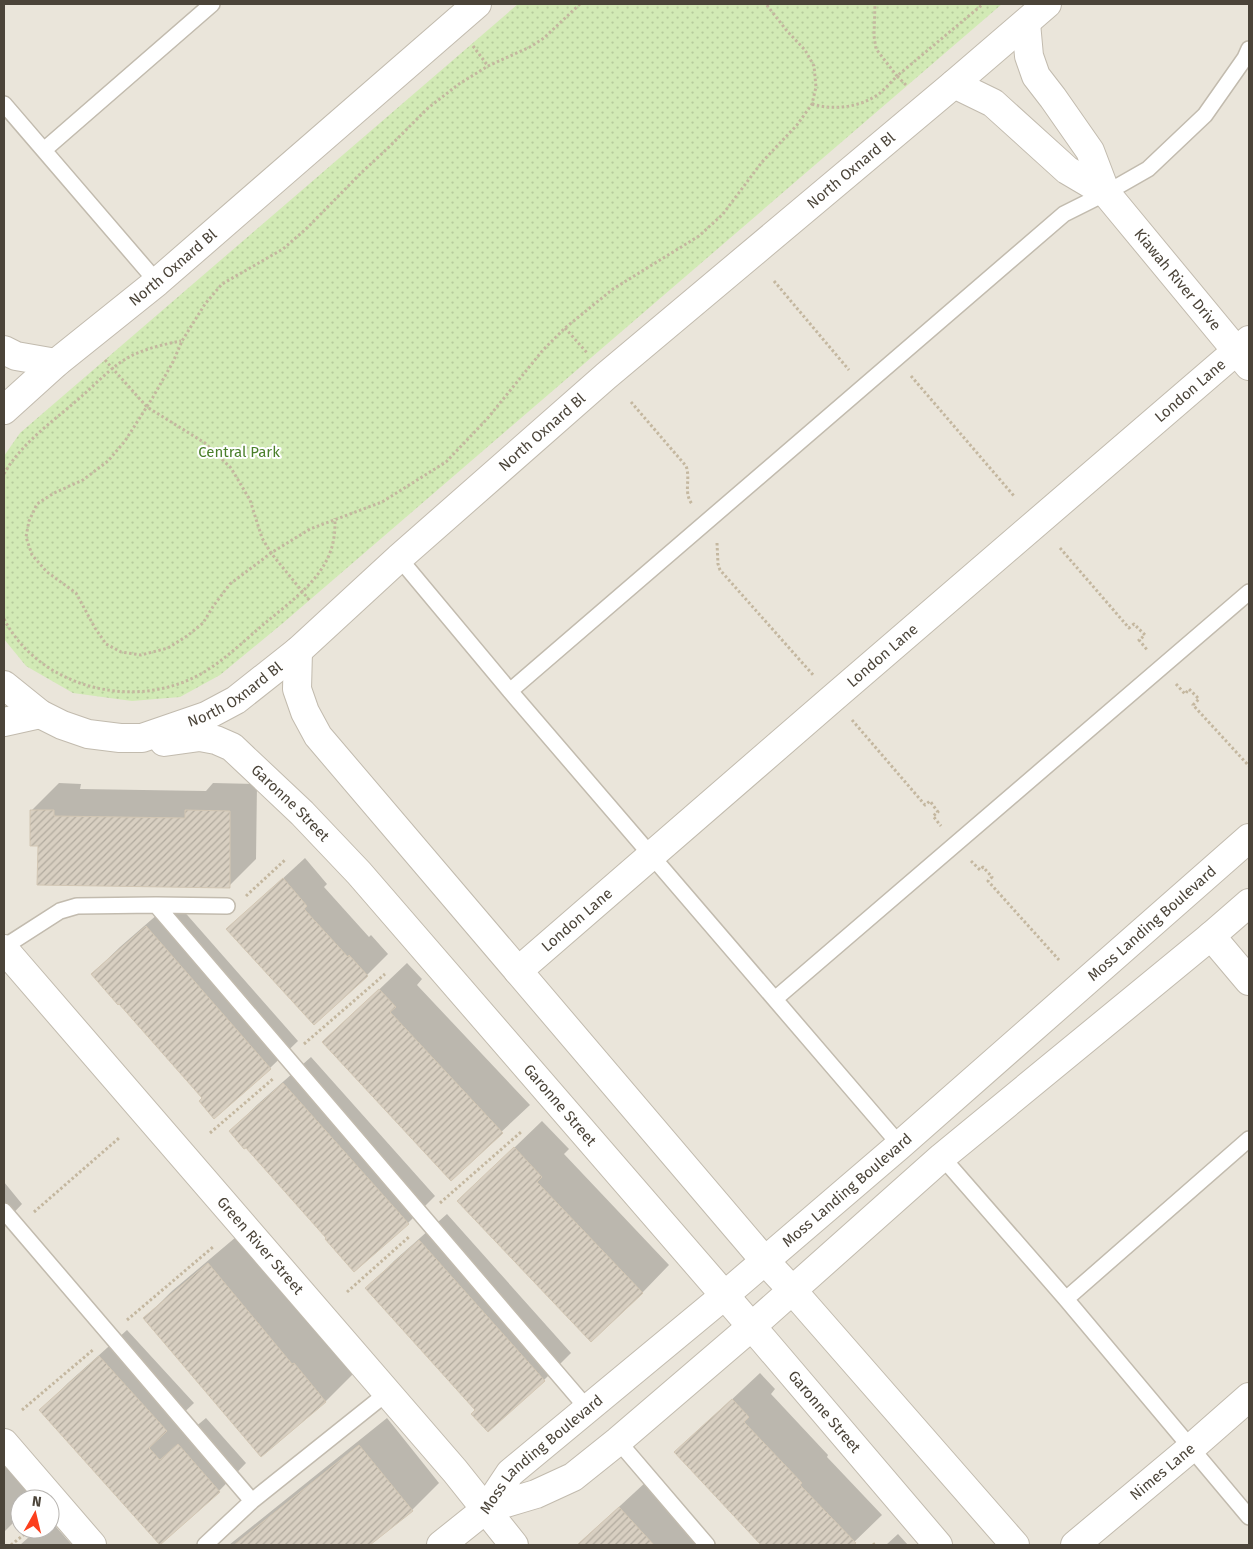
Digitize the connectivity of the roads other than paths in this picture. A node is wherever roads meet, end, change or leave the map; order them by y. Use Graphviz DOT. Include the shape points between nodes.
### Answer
graph roads {
  1 [pos="212,4"];
  2 [pos="477,4"];
  3 [pos="1047,4"];
  4 [pos="1026,23"];
  5 [pos="1249,49"];
  6 [pos="954,84"];
  7 [pos="4,104"];
  8 [pos="44,150"];
  9 [pos="1106,194"];
  10 [pos="157,282"];
  11 [pos="4,350"];
  12 [pos="1245,353"];
  13 [pos="56,363"];
  14 [pos="4,410"];
  15 [pos="400,558"];
  16 [pos="1249,592"];
  17 [pos="298,651"];
  18 [pos="4,685"];
  19 [pos="510,691"];
  20 [pos="40,714"];
  21 [pos="4,722"];
  22 [pos="142,738"];
  23 [pos="1249,838"];
  24 [pos="653,855"];
  25 [pos="1249,903"];
  26 [pos="156,905"];
  27 [pos="227,906"];
  28 [pos="1211,936"];
  29 [pos="4,948"];
  30 [pos="518,972"];
  31 [pos="1249,981"];
  32 [pos="776,999"];
  33 [pos="1249,1139"];
  34 [pos="900,1145"];
  35 [pos="942,1157"];
  36 [pos="4,1211"];
  37 [pos="765,1261"];
  38 [pos="792,1290"];
  39 [pos="724,1295"];
  40 [pos="1066,1299"];
  41 [pos="751,1326"];
  42 [pos="387,1394"];
  43 [pos="1249,1397"];
  44 [pos="587,1408"];
  45 [pos="618,1441"];
  46 [pos="4,1443"];
  47 [pos="1192,1448"];
  48 [pos="252,1501"];
  49 [pos="486,1509"];
  50 [pos="1249,1517"];
  51 [pos="92,1545"];
  52 [pos="205,1545"];
  53 [pos="441,1545"];
  54 [pos="514,1545"];
  55 [pos="707,1545"];
  56 [pos="938,1545"];
  57 [pos="1015,1545"];
  58 [pos="1075,1545"];
  1 -- 8 [label="lane"];
  2 -- 10 [label="street, North Oxnard Bl"];
  3 -- 4 [label="street, North Oxnard Bl"];
  4 -- 6 [label="street, North Oxnard Bl"];
  4 -- 9 [label="street, Kiawah River Drive" via="1029,56 1036,76 1090,152"];
  5 -- 9 [label="lane" via="1205,115 1148,169"];
  6 -- 9 [label="street, Kiawah River Drive" via="993,103 1067,170"];
  6 -- 15 [label="street, North Oxnard Bl" via="606,376"];
  7 -- 8 [label="lane"];
  8 -- 10 [label="lane"];
  9 -- 12 [label="street, Kiawah River Drive"];
  9 -- 19 [label="lane" via="1064,214"];
  10 -- 13 [label="street, North Oxnard Bl"];
  11 -- 13 [label="street" via="16,356"];
  12 -- 24 [label="street, London Lane" via="833,698"];
  13 -- 14 [label="street, North Oxnard Bl"];
  15 -- 17 [label="street, North Oxnard Bl"];
  15 -- 19 [label="lane"];
  16 -- 32 [label="lane"];
  17 -- 22 [label="street, North Oxnard Bl" via="236,700 206,716"];
  17 -- 30 [label="street" via="297,689 304,712 318,736"];
  18 -- 20 [label="street, North Oxnard Bl"];
  19 -- 24 [label="lane"];
  20 -- 21 [label="street"];
  20 -- 22 [label="street, North Oxnard Bl" via="62,726 88,734"];
  22 -- 39 [label="street, Garonne Street" via="165,742 200,737 216,740 232,747 266,778 359,873"];
  23 -- 34 [label="street, Moss Landing Boulevard"];
  24 -- 30 [label="street, London Lane"];
  24 -- 32 [label="lane"];
  25 -- 28 [label="street, Moss Landing Boulevard"];
  26 -- 27 [label="lane"];
  26 -- 29 [label="lane" via="76,906 60,911"];
  26 -- 44 [label="lane"];
  28 -- 31 [label="street"];
  28 -- 35 [label="street, Moss Landing Boulevard"];
  29 -- 42 [label="street, Green River Street"];
  30 -- 37 [label="street"];
  32 -- 34 [label="lane"];
  33 -- 40 [label="lane"];
  34 -- 37 [label="street, Moss Landing Boulevard"];
  35 -- 38 [label="street, Moss Landing Boulevard"];
  35 -- 40 [label="lane"];
  36 -- 48 [label="lane"];
  37 -- 38 [label="street"];
  37 -- 39 [label="street, Moss Landing Boulevard"];
  38 -- 41 [label="street, Moss Landing Boulevard"];
  38 -- 57 [label="street"];
  39 -- 41 [label="street, Garonne Street"];
  39 -- 44 [label="street, Moss Landing Boulevard"];
  40 -- 47 [label="lane"];
  41 -- 45 [label="street, Moss Landing Boulevard"];
  41 -- 56 [label="street, Garonne Street"];
  42 -- 48 [label="lane"];
  42 -- 49 [label="street, Green River Street"];
  43 -- 47 [label="street, Nimes Lane"];
  44 -- 49 [label="street, Moss Landing Boulevard" via="510,1473"];
  45 -- 49 [label="street, Moss Landing Boulevard" via="573,1476 536,1494"];
  45 -- 55 [label="lane"];
  46 -- 51 [label="street"];
  47 -- 50 [label="lane"];
  47 -- 58 [label="street, Nimes Lane"];
  48 -- 52 [label="lane"];
  49 -- 53 [label="street"];
  49 -- 54 [label="street, Green River Street"];
}
